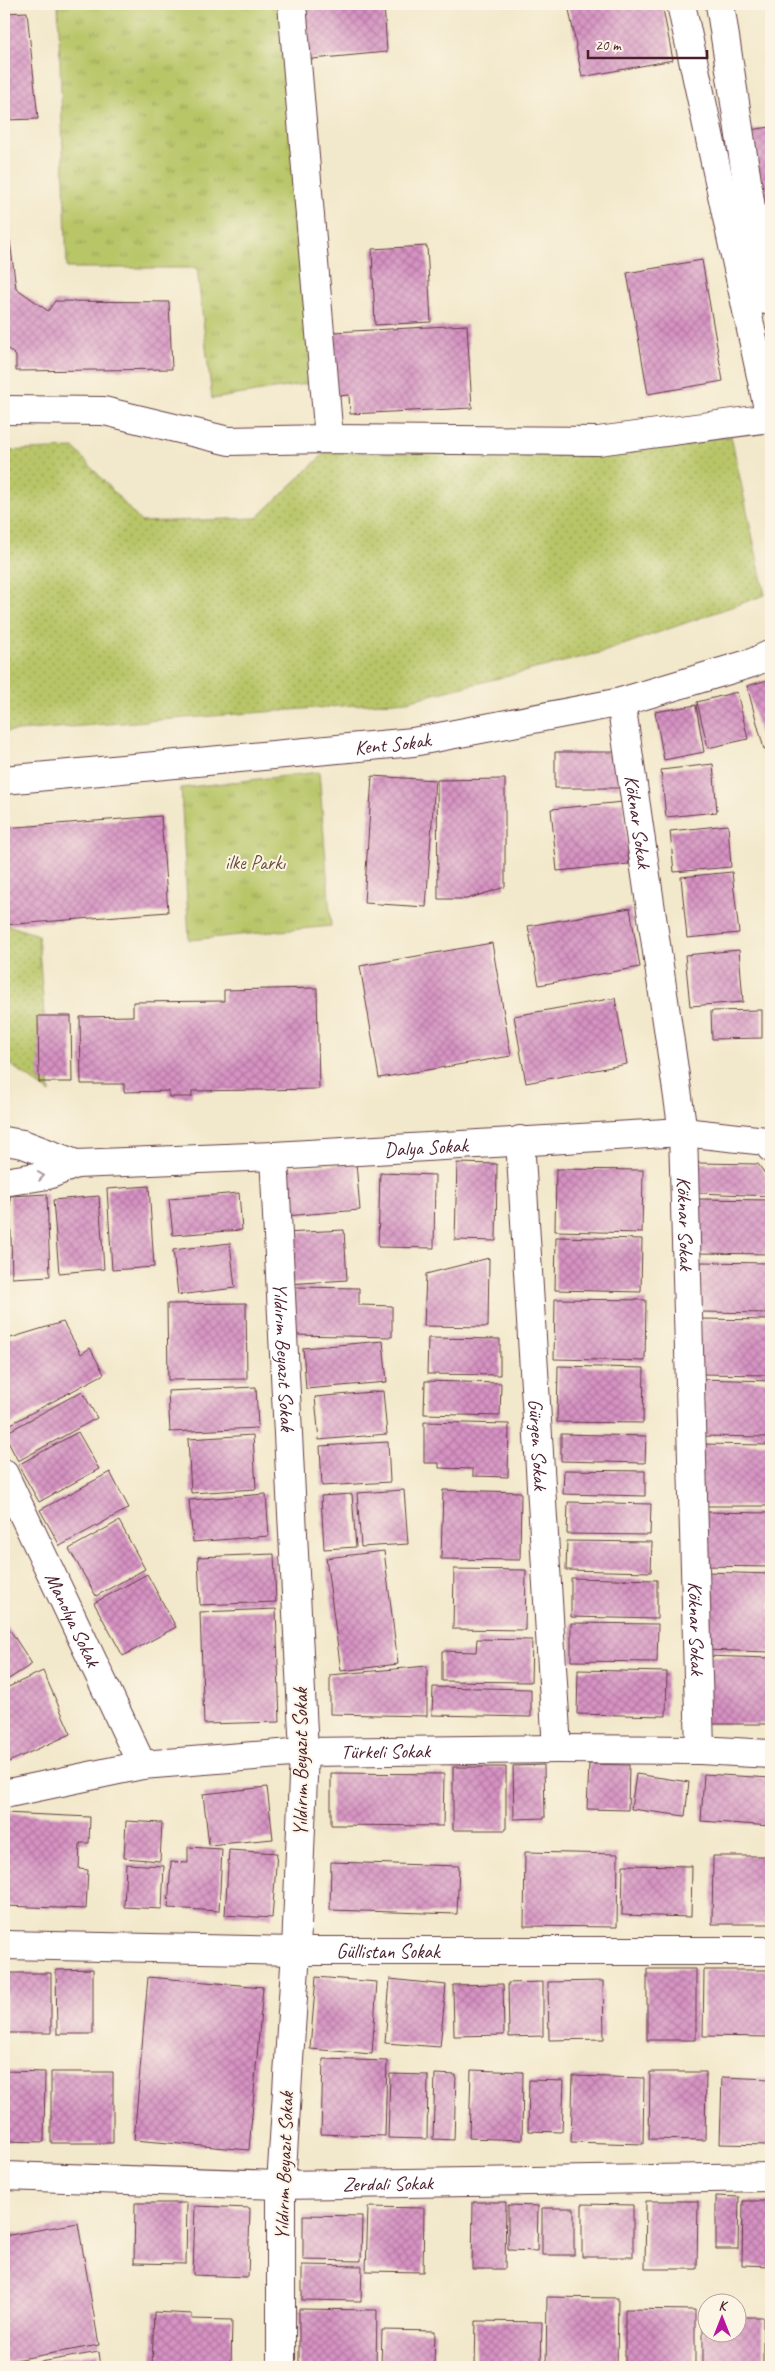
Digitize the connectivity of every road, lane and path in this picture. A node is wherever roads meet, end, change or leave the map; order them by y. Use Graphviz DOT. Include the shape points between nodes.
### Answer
graph roads {
  1 [pos="292,4"];
  2 [pos="681,4"];
  3 [pos="720,4"];
  4 [pos="771,299"];
  5 [pos="4,410"];
  6 [pos="329,440"];
  7 [pos="771,654"];
  8 [pos="621,702"];
  9 [pos="4,780"];
  10 [pos="4,1123"];
  11 [pos="683,1132"];
  12 [pos="520,1140"];
  13 [pos="14,1142"];
  14 [pos="769,1143"];
  15 [pos="274,1156"];
  16 [pos="76,1164"];
  17 [pos="4,1182"];
  18 [pos="4,1474"];
  19 [pos="557,1749"];
  20 [pos="700,1750"];
  21 [pos="304,1752"];
  22 [pos="771,1754"];
  23 [pos="142,1765"];
  24 [pos="4,1794"];
  25 [pos="4,1945"];
  26 [pos="296,1951"];
  27 [pos="771,1951"];
  28 [pos="4,2176"];
  29 [pos="771,2177"];
  30 [pos="281,2185"];
  31 [pos="281,2367"];
  1 -- 6 [label="street"];
  2 -- 6 [label="street" via="770,418 598,441"];
  3 -- 4 [label="street" via="765,300"];
  5 -- 6 [label="street" via="104,411 229,442"];
  7 -- 8 [label="street, Kent Sokak" via="752,663"];
  8 -- 9 [label="street, Kent Sokak" via="413,742"];
  8 -- 11 [label="street, Köknar Sokak"];
  10 -- 13 [label="street"];
  11 -- 12 [label="street, Dalya Sokak"];
  11 -- 14 [label="street, Dalya Sokak"];
  11 -- 20 [label="street, Köknar Sokak"];
  12 -- 15 [label="street, Dalya Sokak"];
  12 -- 19 [label="street, Gürgen Sokak"];
  13 -- 16 [label="street, Dalya Sokak"];
  15 -- 16 [label="street, Dalya Sokak"];
  15 -- 21 [label="street, Yıldırım Beyazıt Sokak"];
  17 -- 16 [label="street, Dalya Sokak, one-way" via="48,1175"];
  18 -- 23 [label="street, Manolya Sokak"];
  19 -- 20 [label="street, Türkeli Sokak"];
  19 -- 21 [label="street, Türkeli Sokak"];
  20 -- 22 [label="street, Türkeli Sokak"];
  21 -- 23 [label="street, Türkeli Sokak"];
  21 -- 26 [label="street, Yıldırım Beyazıt Sokak"];
  23 -- 24 [label="street, Türkeli Sokak"];
  25 -- 26 [label="street, Güllistan Sokak"];
  26 -- 27 [label="street, Güllistan Sokak"];
  26 -- 30 [label="street, Yıldırım Beyazıt Sokak"];
  28 -- 30 [label="street, Zerdali Sokak"];
  29 -- 30 [label="street, Zerdali Sokak"];
  30 -- 31 [label="street, Yıldırım Beyazıt Sokak"];
}
